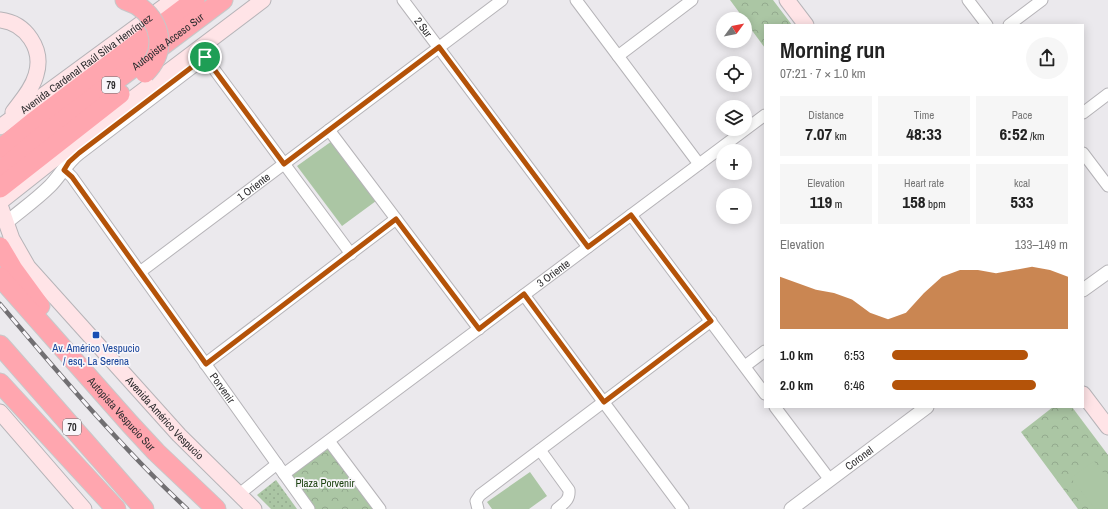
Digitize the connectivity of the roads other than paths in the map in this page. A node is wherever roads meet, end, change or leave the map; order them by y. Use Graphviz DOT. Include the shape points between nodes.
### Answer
graph roads {
  1 [pos="173,0"];
  2 [pos="194,0"];
  3 [pos="223,0"];
  4 [pos="263,0"];
  5 [pos="270,0"];
  6 [pos="403,0"];
  7 [pos="502,0"];
  8 [pos="576,0"];
  9 [pos="692,0"];
  10 [pos="787,0"];
  11 [pos="968,0"];
  12 [pos="1042,0"];
  13 [pos="131,2"];
  14 [pos="0,20"];
  15 [pos="805,24"];
  16 [pos="986,24"];
  17 [pos="1010,24"];
  18 [pos="439,47"];
  19 [pos="618,56"];
  20 [pos="205,57"];
  21 [pos="1108,94"];
  22 [pos="1084,112"];
  23 [pos="764,116"];
  24 [pos="2,126"];
  25 [pos="329,130"];
  26 [pos="0,149"];
  27 [pos="1084,154"];
  28 [pos="284,164"];
  29 [pos="699,164"];
  30 [pos="64,170"];
  31 [pos="0,171"];
  32 [pos="1108,186"];
  33 [pos="0,188"];
  34 [pos="2,211"];
  35 [pos="631,215"];
  36 [pos="396,219"];
  37 [pos="0,247"];
  38 [pos="588,247"];
  39 [pos="351,254"];
  40 [pos="140,272"];
  41 [pos="1108,272"];
  42 [pos="0,277"];
  43 [pos="1084,289"];
  44 [pos="524,294"];
  45 [pos="711,321"];
  46 [pos="479,329"];
  47 [pos="0,345"];
  48 [pos="65,351"];
  49 [pos="764,352"];
  50 [pos="206,364"];
  51 [pos="745,366"];
  52 [pos="0,383"];
  53 [pos="764,393"];
  54 [pos="1084,395"];
  55 [pos="604,402"];
  56 [pos="776,408"];
  57 [pos="926,408"];
  58 [pos="0,412"];
  59 [pos="1108,427"];
  60 [pos="329,441"];
  61 [pos="540,450"];
  62 [pos="277,464"];
  63 [pos="284,474"];
  64 [pos="830,480"];
  65 [pos="238,495"];
  66 [pos="84,509"];
  67 [pos="116,509"];
  68 [pos="144,509"];
  69 [pos="216,509"];
  70 [pos="254,509"];
  71 [pos="309,509"];
  72 [pos="380,509"];
  73 [pos="478,509"];
  74 [pos="556,509"];
  75 [pos="683,509"];
  76 [pos="791,509"];
  1 -- 24 [label="main road, Avenida Cardenal Raúl Silva Henríquez"];
  2 -- 26 [label="highway, Autopista Acceso Sur / 79"];
  3 -- 31 [label="highway, Autopista Acceso Sur / 79" via="42,136"];
  4 -- 34 [label="main road" via="95,127"];
  5 -- 20 [label="main road"];
  6 -- 18 [label="street, 2 Sur"];
  7 -- 18 [label="street, 1 Oriente"];
  8 -- 19 [label="street"];
  9 -- 19 [label="street"];
  10 -- 15 [label="main road"];
  11 -- 16 [label="street"];
  12 -- 17 [label="street"];
  13 -- 33 [label="highway, bridge" via="143,9 153,20 159,43 154,62 145,73"];
  14 -- 24 [label="main road" via="25,31 36,49 38,66 31,88"];
  18 -- 25 [label="street, 1 Oriente"];
  18 -- 38 [label="street, 2 Sur"];
  19 -- 29 [label="street"];
  20 -- 28 [label="street"];
  20 -- 30 [label="street" via="83,149"];
  21 -- 22 [label="street"];
  23 -- 29 [label="street, 3 Oriente"];
  25 -- 28 [label="street, 1 Oriente"];
  25 -- 36 [label="street"];
  27 -- 32 [label="street"];
  28 -- 39 [label="street"];
  28 -- 40 [label="street, 1 Oriente"];
  29 -- 35 [label="street, 3 Oriente"];
  30 -- 34 [label="street" via="44,192"];
  30 -- 40 [label="street, Porvenir" via="72,177"];
  34 -- 65 [label="main road, Avenida Américo Vespucio" via="12,239 32,271 179,436"];
  35 -- 38 [label="street, 3 Oriente"];
  35 -- 45 [label="street"];
  36 -- 39 [label="street"];
  36 -- 46 [label="street"];
  37 -- 48 [label="highway" via="43,310"];
  38 -- 44 [label="street, 3 Oriente"];
  39 -- 50 [label="street"];
  40 -- 50 [label="street, Porvenir"];
  41 -- 43 [label="street"];
  42 -- 48 [label="highway, Autopista Vespucio Sur"];
  44 -- 46 [label="street, 3 Oriente"];
  44 -- 55 [label="street"];
  45 -- 51 [label="street"];
  45 -- 55 [label="street"];
  46 -- 60 [label="street, 3 Oriente"];
  47 -- 68 [label="highway, 70"];
  48 -- 69 [label="highway, Autopista Vespucio Sur" via="156,452"];
  49 -- 51 [label="street"];
  50 -- 62 [label="street, Porvenir"];
  51 -- 53 [label="street"];
  52 -- 67 [label="highway"];
  54 -- 59 [label="main road"];
  55 -- 61 [label="street"];
  55 -- 75 [label="street"];
  56 -- 64 [label="street"];
  57 -- 64 [label="street, Coronel"];
  58 -- 66 [label="main road"];
  60 -- 63 [label="street, 3 Oriente"];
  60 -- 72 [label="street"];
  61 -- 73 [label="street" via="480,495 476,501"];
  61 -- 74 [label="street" via="569,490 567,500"];
  62 -- 63 [label="street, Porvenir"];
  62 -- 65 [label="street"];
  63 -- 71 [label="street, Porvenir"];
  64 -- 76 [label="street, Coronel"];
  65 -- 70 [label="main road, Avenida Américo Vespucio"];
}
